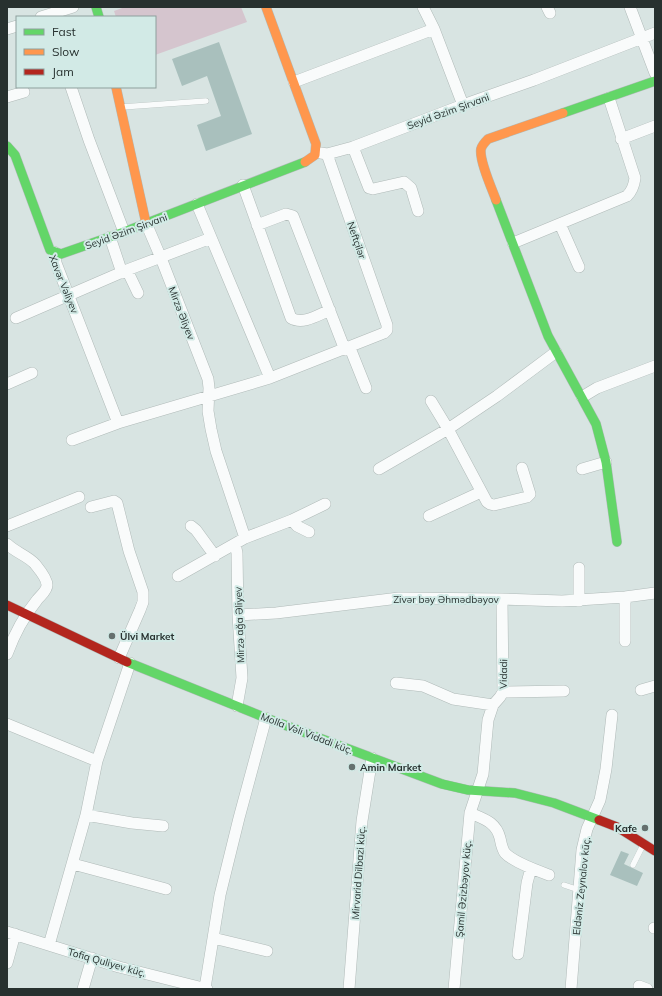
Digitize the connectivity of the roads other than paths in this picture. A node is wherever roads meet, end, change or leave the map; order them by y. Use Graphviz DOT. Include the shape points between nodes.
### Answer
graph roads {
  1 [pos="73,7"];
  2 [pos="266,7"];
  3 [pos="423,7"];
  4 [pos="630,7"];
  5 [pos="45,16"];
  6 [pos="434,29"];
  7 [pos="655,33"];
  8 [pos="642,38"];
  9 [pos="655,73"];
  10 [pos="655,81"];
  11 [pos="294,82"];
  12 [pos="71,88"];
  13 [pos="116,88"];
  14 [pos="24,92"];
  15 [pos="7,97"];
  16 [pos="609,98"];
  17 [pos="206,101"];
  18 [pos="462,105"];
  19 [pos="121,107"];
  20 [pos="655,126"];
  21 [pos="7,136"];
  22 [pos="621,138"];
  23 [pos="7,140"];
  24 [pos="7,146"];
  25 [pos="353,147"];
  26 [pos="322,153"];
  27 [pos="244,185"];
  28 [pos="197,204"];
  29 [pos="418,211"];
  30 [pos="146,223"];
  31 [pos="560,224"];
  32 [pos="257,225"];
  33 [pos="124,232"];
  34 [pos="110,237"];
  35 [pos="211,238"];
  36 [pos="513,243"];
  37 [pos="54,252"];
  38 [pos="161,258"];
  39 [pos="579,267"];
  40 [pos="124,272"];
  41 [pos="138,293"];
  42 [pos="69,295"];
  43 [pos="330,310"];
  44 [pos="16,318"];
  45 [pos="348,349"];
  46 [pos="556,352"];
  47 [pos="655,366"];
  48 [pos="32,373"];
  49 [pos="270,378"];
  50 [pos="7,384"];
  51 [pos="366,388"];
  52 [pos="208,397"];
  53 [pos="582,397"];
  54 [pos="431,401"];
  55 [pos="118,423"];
  56 [pos="448,429"];
  57 [pos="72,440"];
  58 [pos="606,462"];
  59 [pos="522,468"];
  60 [pos="379,469"];
  61 [pos="582,469"];
  62 [pos="481,492"];
  63 [pos="80,497"];
  64 [pos="325,504"];
  65 [pos="91,507"];
  66 [pos="429,516"];
  67 [pos="292,520"];
  68 [pos="7,526"];
  69 [pos="191,526"];
  70 [pos="309,532"];
  71 [pos="245,538"];
  72 [pos="617,542"];
  73 [pos="7,544"];
  74 [pos="235,544"];
  75 [pos="215,556"];
  76 [pos="579,568"];
  77 [pos="178,576"];
  78 [pos="655,593"];
  79 [pos="625,596"];
  80 [pos="502,599"];
  81 [pos="579,601"];
  82 [pos="7,605"];
  83 [pos="27,614"];
  84 [pos="238,615"];
  85 [pos="625,641"];
  86 [pos="7,654"];
  87 [pos="119,658"];
  88 [pos="130,663"];
  89 [pos="396,683"];
  90 [pos="655,686"];
  91 [pos="641,690"];
  92 [pos="564,691"];
  93 [pos="503,692"];
  94 [pos="493,705"];
  95 [pos="237,706"];
  96 [pos="612,715"];
  97 [pos="266,718"];
  98 [pos="7,724"];
  99 [pos="372,758"];
  100 [pos="97,761"];
  101 [pos="478,791"];
  102 [pos="470,813"];
  103 [pos="86,815"];
  104 [pos="593,817"];
  105 [pos="163,826"];
  106 [pos="644,843"];
  107 [pos="655,851"];
  108 [pos="72,864"];
  109 [pos="633,865"];
  110 [pos="531,868"];
  111 [pos="549,875"];
  112 [pos="564,885"];
  113 [pos="166,889"];
  114 [pos="580,890"];
  115 [pos="11,933"];
  116 [pos="213,938"];
  117 [pos="49,944"];
  118 [pos="267,951"];
  119 [pos="518,954"];
  120 [pos="92,958"];
  121 [pos="7,963"];
  122 [pos="83,989"];
  123 [pos="206,989"];
  124 [pos="349,989"];
  125 [pos="454,989"];
  126 [pos="571,989"];
  1 -- 5 [label="street"];
  2 -- 11 [label="street, Neftçilər"];
  3 -- 6 [label="street"];
  4 -- 8 [label="street"];
  6 -- 11 [label="street"];
  6 -- 18 [label="street"];
  7 -- 8 [label="street, Seyid Əzim Şirvani"];
  8 -- 9 [label="street"];
  8 -- 18 [label="street, Seyid Əzim Şirvani"];
  10 -- 16 [label="street"];
  11 -- 26 [label="street, Neftçilər" via="316,144"];
  12 -- 33 [label="street"];
  13 -- 19 [label="street, Mirzə Əliyev"];
  14 -- 15 [label="street"];
  16 -- 22 [label="street"];
  16 -- 36 [label="street" via="488,139 482,144 481,157"];
  17 -- 19 [label="lane"];
  18 -- 25 [label="street, Seyid Əzim Şirvani"];
  19 -- 30 [label="street, Mirzə Əliyev"];
  20 -- 22 [label="street"];
  21 -- 23 [label="street"];
  22 -- 31 [label="street" via="635,178 632,191 627,196"];
  24 -- 37 [label="street, Xavər Vəliyev" via="15,155 47,244"];
  25 -- 26 [label="street, Seyid Əzim Şirvani"];
  25 -- 29 [label="street" via="368,188 404,182 411,188"];
  26 -- 27 [label="street, Seyid Əzim Şirvani"];
  26 -- 45 [label="street, Neftçilər" via="387,326 384,333"];
  27 -- 28 [label="street, Seyid Əzim Şirvani"];
  27 -- 32 [label="street"];
  28 -- 30 [label="street, Seyid Əzim Şirvani"];
  28 -- 35 [label="street"];
  30 -- 33 [label="street, Seyid Əzim Şirvani"];
  30 -- 38 [label="street, Mirzə Əliyev"];
  31 -- 36 [label="street"];
  31 -- 39 [label="street"];
  32 -- 43 [label="street" via="286,214 293,216"];
  32 -- 43 [label="street" via="291,318 301,321"];
  33 -- 34 [label="street, Seyid Əzim Şirvani"];
  34 -- 37 [label="street, Seyid Əzim Şirvani" via="61,254"];
  34 -- 40 [label="street"];
  35 -- 38 [label="street"];
  35 -- 49 [label="street"];
  36 -- 46 [label="street" via="543,325"];
  37 -- 42 [label="street, Xavər Vəliyev"];
  38 -- 40 [label="street"];
  38 -- 52 [label="street, Mirzə Əliyev" via="208,379"];
  40 -- 41 [label="street"];
  40 -- 42 [label="street"];
  42 -- 44 [label="street"];
  42 -- 55 [label="street, Xavər Vəliyev"];
  43 -- 45 [label="street"];
  45 -- 49 [label="street"];
  45 -- 51 [label="street"];
  46 -- 53 [label="street"];
  46 -- 56 [label="street"];
  47 -- 53 [label="street" via="597,388"];
  48 -- 50 [label="street"];
  49 -- 52 [label="street"];
  52 -- 55 [label="street"];
  52 -- 71 [label="street, Mirzə Əliyev" via="208,419 216,451"];
  53 -- 58 [label="street" via="596,424"];
  54 -- 56 [label="street"];
  55 -- 57 [label="street"];
  56 -- 60 [label="street"];
  56 -- 62 [label="street"];
  58 -- 61 [label="street"];
  58 -- 72 [label="street"];
  59 -- 62 [label="street" via="530,490 527,497 494,505 487,502"];
  62 -- 66 [label="street"];
  63 -- 68 [label="street"];
  64 -- 67 [label="street"];
  65 -- 87 [label="street" via="117,503 143,592 143,602"];
  67 -- 70 [label="street" via="297,526"];
  67 -- 71 [label="street"];
  69 -- 75 [label="street"];
  71 -- 74 [label="street"];
  73 -- 83 [label="street" via="34,563 46,578 46,590"];
  74 -- 75 [label="street"];
  74 -- 84 [label="street, Mirzə ağa Əliyev"];
  75 -- 77 [label="street"];
  76 -- 81 [label="street"];
  78 -- 79 [label="street, Zivər bəy Əhmədbəyov"];
  79 -- 81 [label="street, Zivər bəy Əhmədbəyov"];
  79 -- 85 [label="street"];
  80 -- 81 [label="street, Zivər bəy Əhmədbəyov"];
  80 -- 84 [label="street, Zivər bəy Əhmədbəyov" via="399,598 276,613"];
  80 -- 93 [label="street, Vidadi"];
  82 -- 83 [label="street, Molla Vəli Vidadi küç."];
  83 -- 86 [label="street"];
  83 -- 87 [label="street, Molla Vəli Vidadi küç."];
  84 -- 95 [label="street, Mirzə ağa Əliyev" via="242,678"];
  87 -- 88 [label="street, Molla Vəli Vidadi küç."];
  88 -- 95 [label="street, Molla Vəli Vidadi küç."];
  88 -- 100 [label="street"];
  89 -- 94 [label="street" via="423,686 452,699"];
  90 -- 91 [label="street"];
  92 -- 93 [label="street"];
  93 -- 94 [label="street, Vidadi"];
  94 -- 101 [label="street, Vidadi" via="488,720 483,774"];
  95 -- 97 [label="street, Molla Vəli Vidadi küç."];
  96 -- 104 [label="street, Eldəniz Zeynalov küç." via="606,769 600,800"];
  97 -- 99 [label="street, Molla Vəli Vidadi küç."];
  97 -- 116 [label="street" via="220,895"];
  98 -- 100 [label="street"];
  99 -- 101 [label="street, Molla Vəli Vidadi küç." via="442,784"];
  99 -- 124 [label="street, Mirvarid Dilbazi küç." via="362,821"];
  100 -- 103 [label="street"];
  101 -- 102 [label="street, Şamil Əzizbəyov küç."];
  101 -- 104 [label="street, Molla Vəli Vidadi küç." via="533,797"];
  102 -- 110 [label="street" via="489,821 498,833 506,854"];
  102 -- 125 [label="street, Şamil Əzizbəyov küç."];
  103 -- 105 [label="street"];
  103 -- 108 [label="street"];
  104 -- 106 [label="street, Molla Vəli Vidadi küç."];
  104 -- 114 [label="street, Eldəniz Zeynalov küç." via="583,844"];
  106 -- 107 [label="street, Molla Vəli Vidadi küç."];
  106 -- 109 [label="lane"];
  108 -- 113 [label="street"];
  108 -- 117 [label="street"];
  110 -- 111 [label="street"];
  110 -- 119 [label="street"];
  112 -- 114 [label="lane"];
  114 -- 126 [label="street, Eldəniz Zeynalov küç."];
  115 -- 117 [label="street, Tofiq Quliyev küç."];
  115 -- 121 [label="street"];
  116 -- 118 [label="street"];
  116 -- 123 [label="street"];
  117 -- 120 [label="street, Tofiq Quliyev küç."];
  120 -- 122 [label="street"];
  120 -- 123 [label="street, Tofiq Quliyev küç."];
}
